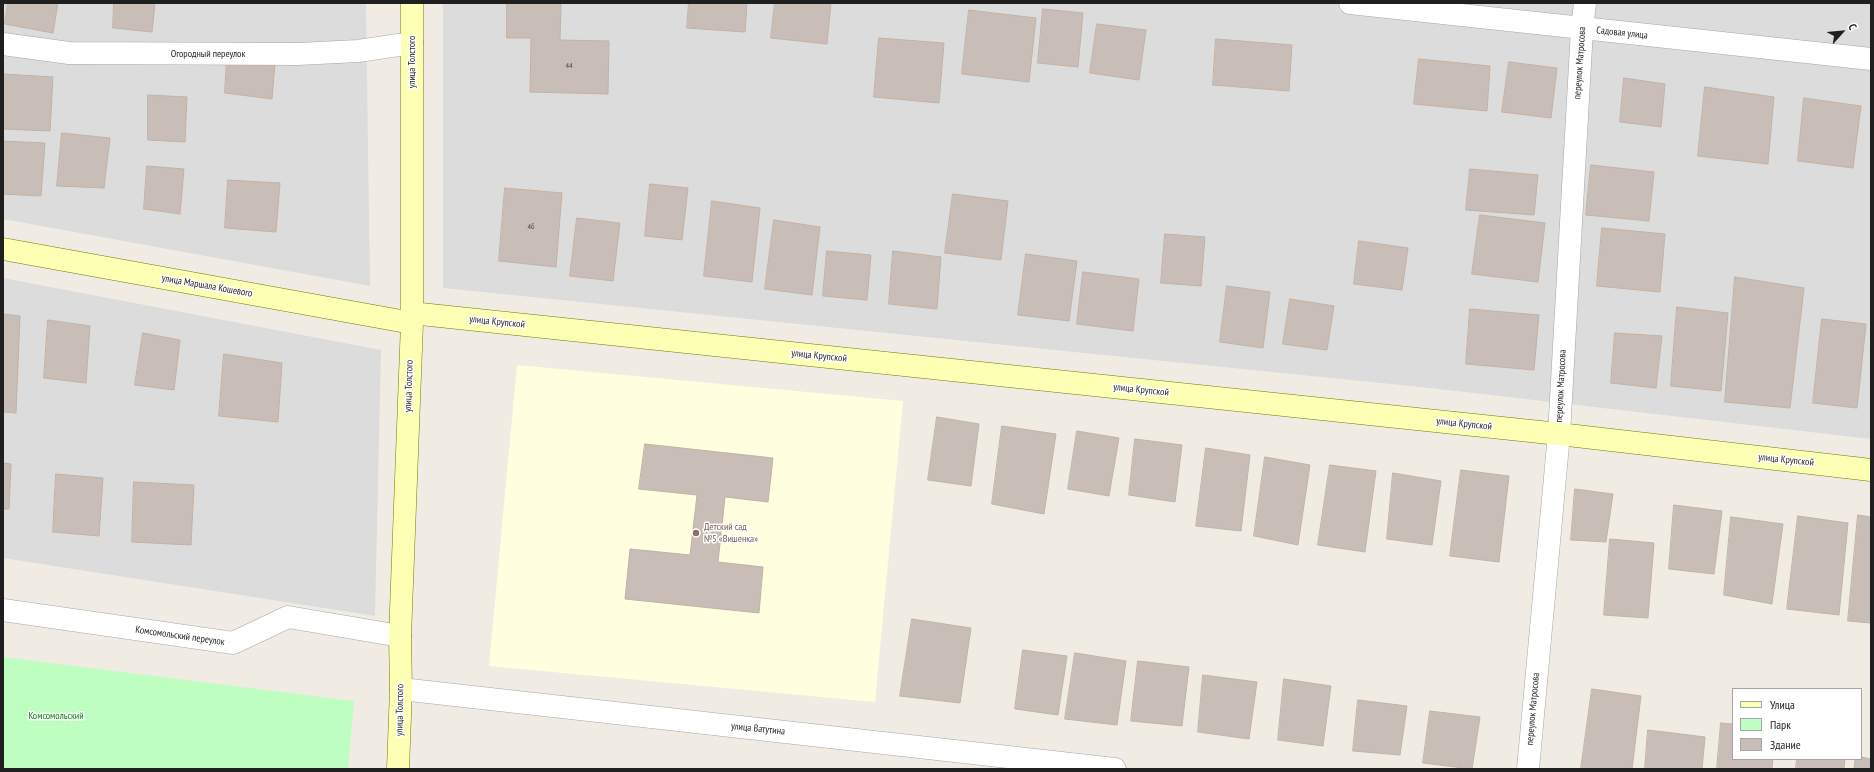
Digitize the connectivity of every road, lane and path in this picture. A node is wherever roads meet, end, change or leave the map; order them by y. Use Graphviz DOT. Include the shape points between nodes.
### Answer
graph roads {
  1 [pos="412,3"];
  2 [pos="1350,3"];
  3 [pos="1585,3"];
  4 [pos="1582,29"];
  5 [pos="412,43"];
  6 [pos="3,44"];
  7 [pos="1871,59"];
  8 [pos="3,249"];
  9 [pos="412,318"];
  10 [pos="1559,434"];
  11 [pos="1871,470"];
  12 [pos="3,610"];
  13 [pos="400,636"];
  14 [pos="400,690"];
  15 [pos="398,769"];
  16 [pos="1116,769"];
  17 [pos="1528,769"];
  1 -- 5 [label="main road, улица Толстого"];
  2 -- 4 [label="street, Садовая улица"];
  3 -- 4 [label="street, переулок Матросова"];
  4 -- 7 [label="street, Садовая улица"];
  4 -- 10 [label="street, переулок Матросова"];
  5 -- 6 [label="street, Огородный переулок" via="298,54 69,53"];
  5 -- 9 [label="main road, улица Толстого"];
  8 -- 9 [label="main road, улица Маршала Кошевого"];
  9 -- 10 [label="main road, улица Крупской"];
  9 -- 13 [label="main road, улица Толстого"];
  10 -- 11 [label="main road, улица Крупской"];
  10 -- 17 [label="street, переулок Матросова"];
  12 -- 13 [label="street, Комсомольский переулок" via="233,643 288,617"];
  13 -- 14 [label="main road, улица Толстого"];
  14 -- 15 [label="main road, улица Толстого"];
  14 -- 16 [label="street, улица Ватутина"];
}
